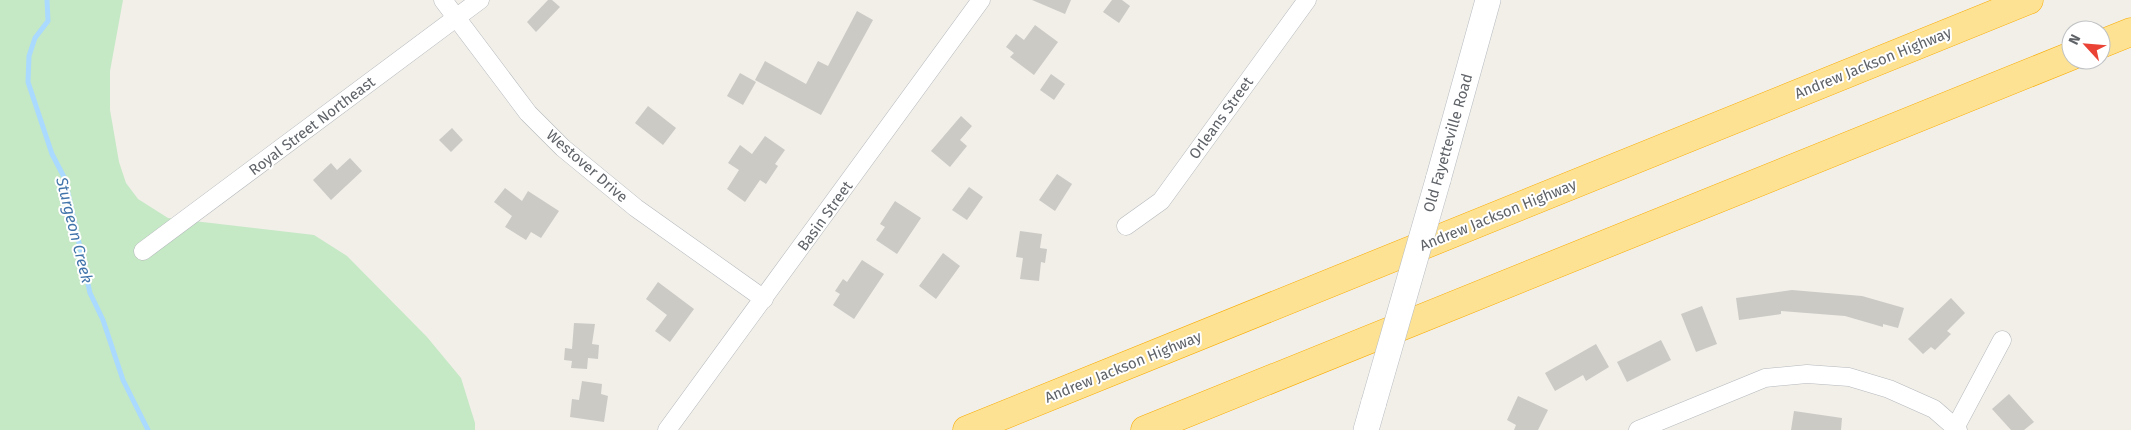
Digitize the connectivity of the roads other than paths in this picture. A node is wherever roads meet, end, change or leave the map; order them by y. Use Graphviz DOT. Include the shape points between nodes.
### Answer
graph roads {
  1 [pos="443,0"];
  2 [pos="480,0"];
  3 [pos="981,0"];
  4 [pos="1307,0"];
  5 [pos="1488,0"];
  6 [pos="2029,0"];
  7 [pos="456,19"];
  8 [pos="2131,32"];
  9 [pos="2111,40"];
  10 [pos="2061,60"];
  11 [pos="1126,226"];
  12 [pos="143,251"];
  13 [pos="764,299"];
  14 [pos="2002,340"];
  15 [pos="1956,429"];
  16 [pos="667,430"];
  17 [pos="968,430"];
  18 [pos="1145,430"];
  19 [pos="1366,430"];
  20 [pos="1638,430"];
  1 -- 7 [label="street, Westover Drive"];
  2 -- 7 [label="street, Royal Street Northeast"];
  3 -- 13 [label="street, Basin Street"];
  4 -- 11 [label="street, Orleans Street" via="1161,201"];
  5 -- 19 [label="street, Old Fayetteville Road, bridge"];
  6 -- 17 [label="highway, Andrew Jackson Highway"];
  7 -- 12 [label="street, Royal Street Northeast"];
  7 -- 13 [label="street, Westover Drive" via="528,113 563,148 636,208"];
  8 -- 9 [label="highway"];
  10 -- 18 [label="highway"];
  13 -- 16 [label="street, Basin Street"];
  14 -- 15 [label="street"];
  15 -- 20 [label="street" via="1934,409 1889,389 1849,377 1807,374 1764,378"];
}
